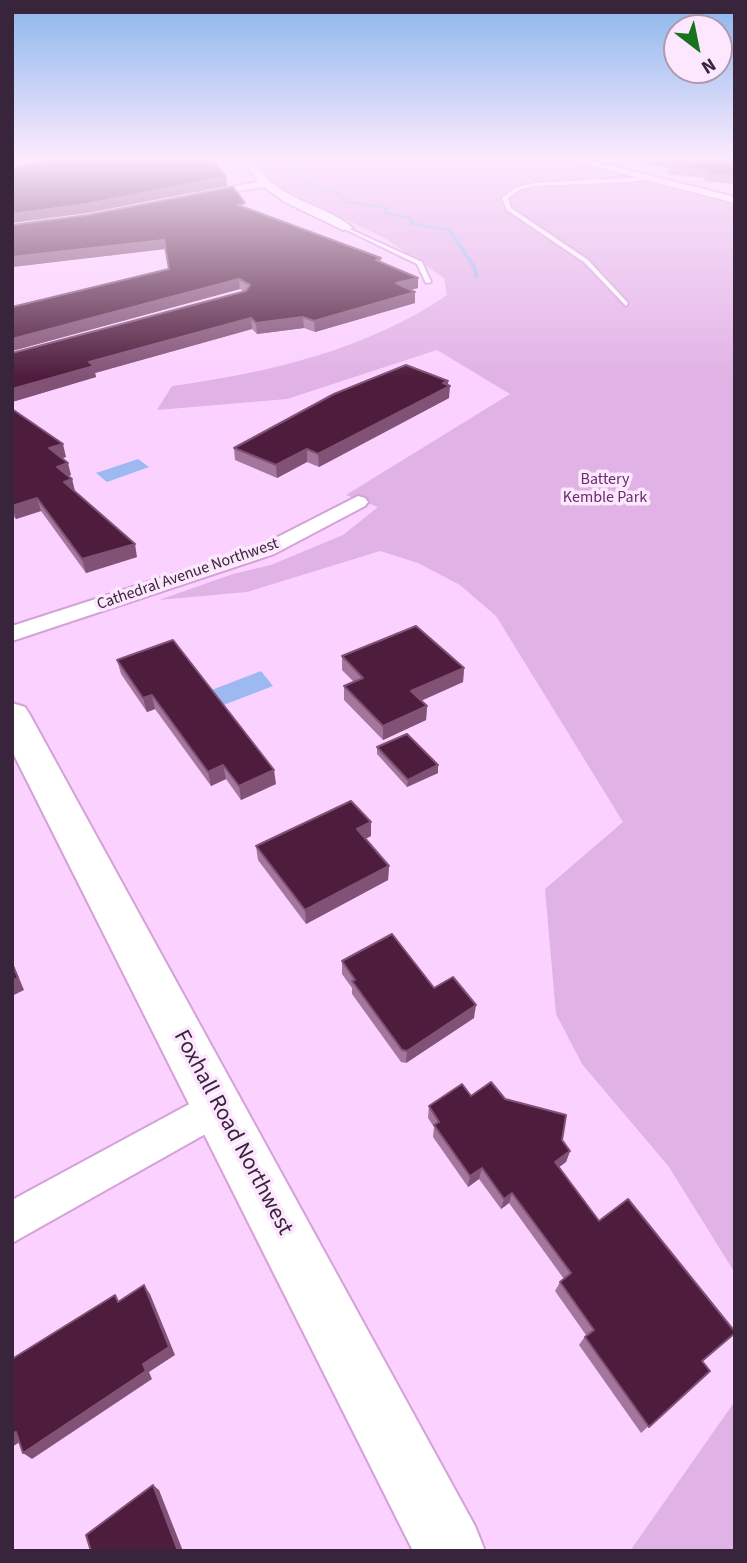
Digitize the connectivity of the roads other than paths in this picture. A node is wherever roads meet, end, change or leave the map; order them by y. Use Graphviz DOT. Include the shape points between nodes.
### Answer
graph roads {
  1 [pos="353,231"];
  2 [pos="541,231"];
  3 [pos="428,282"];
  4 [pos="626,304"];
  5 [pos="358,502"];
  6 [pos="12,634"];
  7 [pos="12,715"];
  8 [pos="219,1107"];
  9 [pos="12,1223"];
  10 [pos="450,1551"];
  1 -- 3 [label="lane" via="421,263"];
  2 -- 4 [label="lane" via="586,261"];
  5 -- 6 [label="street, Cathedral Avenue Northwest" via="267,550"];
  7 -- 8 [label="main road, Foxhall Road Northwest"];
  8 -- 9 [label="street"];
  8 -- 10 [label="main road, Foxhall Road Northwest"];
}
